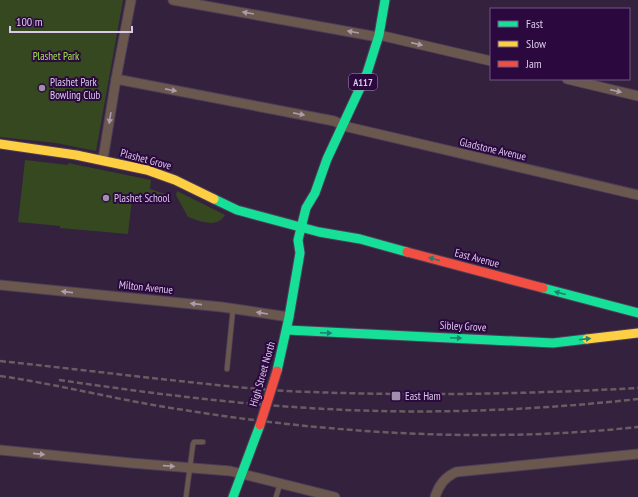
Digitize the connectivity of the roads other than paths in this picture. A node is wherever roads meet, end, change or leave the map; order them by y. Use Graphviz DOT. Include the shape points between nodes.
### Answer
graph roads {
  1 [pos="131,0"];
  2 [pos="173,0"];
  3 [pos="385,0"];
  4 [pos="378,36"];
  5 [pos="490,61"];
  6 [pos="116,80"];
  7 [pos="571,80"];
  8 [pos="638,96"];
  9 [pos="344,124"];
  10 [pos="0,144"];
  11 [pos="102,160"];
  12 [pos="638,195"];
  13 [pos="305,228"];
  14 [pos="0,285"];
  15 [pos="233,308"];
  16 [pos="638,313"];
  17 [pos="289,318"];
  18 [pos="287,330"];
  19 [pos="638,333"];
  20 [pos="227,369"];
  21 [pos="203,442"];
  22 [pos="0,450"];
  23 [pos="638,454"];
  24 [pos="0,457"];
  25 [pos="189,468"];
  26 [pos="241,473"];
  27 [pos="280,484"];
  28 [pos="186,497"];
  29 [pos="233,497"];
  30 [pos="276,497"];
  31 [pos="335,497"];
  32 [pos="435,497"];
  1 -- 6 [label="street"];
  4 -- 2 [label="street, one-way"];
  3 -- 4 [label="main road, High Street North / A117"];
  4 -- 5 [label="street, one-way"];
  4 -- 9 [label="main road, High Street North / A117" via="356,101"];
  6 -- 9 [label="street, Gladstone Avenue, one-way"];
  6 -- 11 [label="street, one-way"];
  7 -- 8 [label="street, one-way"];
  9 -- 12 [label="street, Gladstone Avenue"];
  9 -- 13 [label="main road, High Street North / A117" via="327,159 315,193 306,208"];
  10 -- 11 [label="main road, Plashet Grove"];
  11 -- 13 [label="main road, Plashet Grove" via="161,174 237,210"];
  16 -- 13 [label="main road, East Avenue, one-way" via="360,239"];
  13 -- 17 [label="main road, High Street North / A117" via="306,246 300,253"];
  15 -- 14 [label="street, Milton Avenue, one-way"];
  17 -- 15 [label="street, Milton Avenue, one-way"];
  15 -- 20 [label="lane"];
  17 -- 18 [label="main road, High Street North / A117"];
  18 -- 19 [label="main road, Sibley Grove, one-way" via="553,343"];
  18 -- 26 [label="main road, High Street North / A117, bridge" via="260,425"];
  21 -- 25 [label="lane" via="194,442"];
  22 -- 24 [label="street"];
  22 -- 25 [label="street, one-way"];
  23 -- 32 [label="street" via="456,472 439,486"];
  25 -- 26 [label="street"];
  25 -- 28 [label="lane"];
  26 -- 27 [label="street"];
  26 -- 29 [label="main road, High Street North / A117"];
  27 -- 30 [label="lane"];
  27 -- 31 [label="street"];
}
